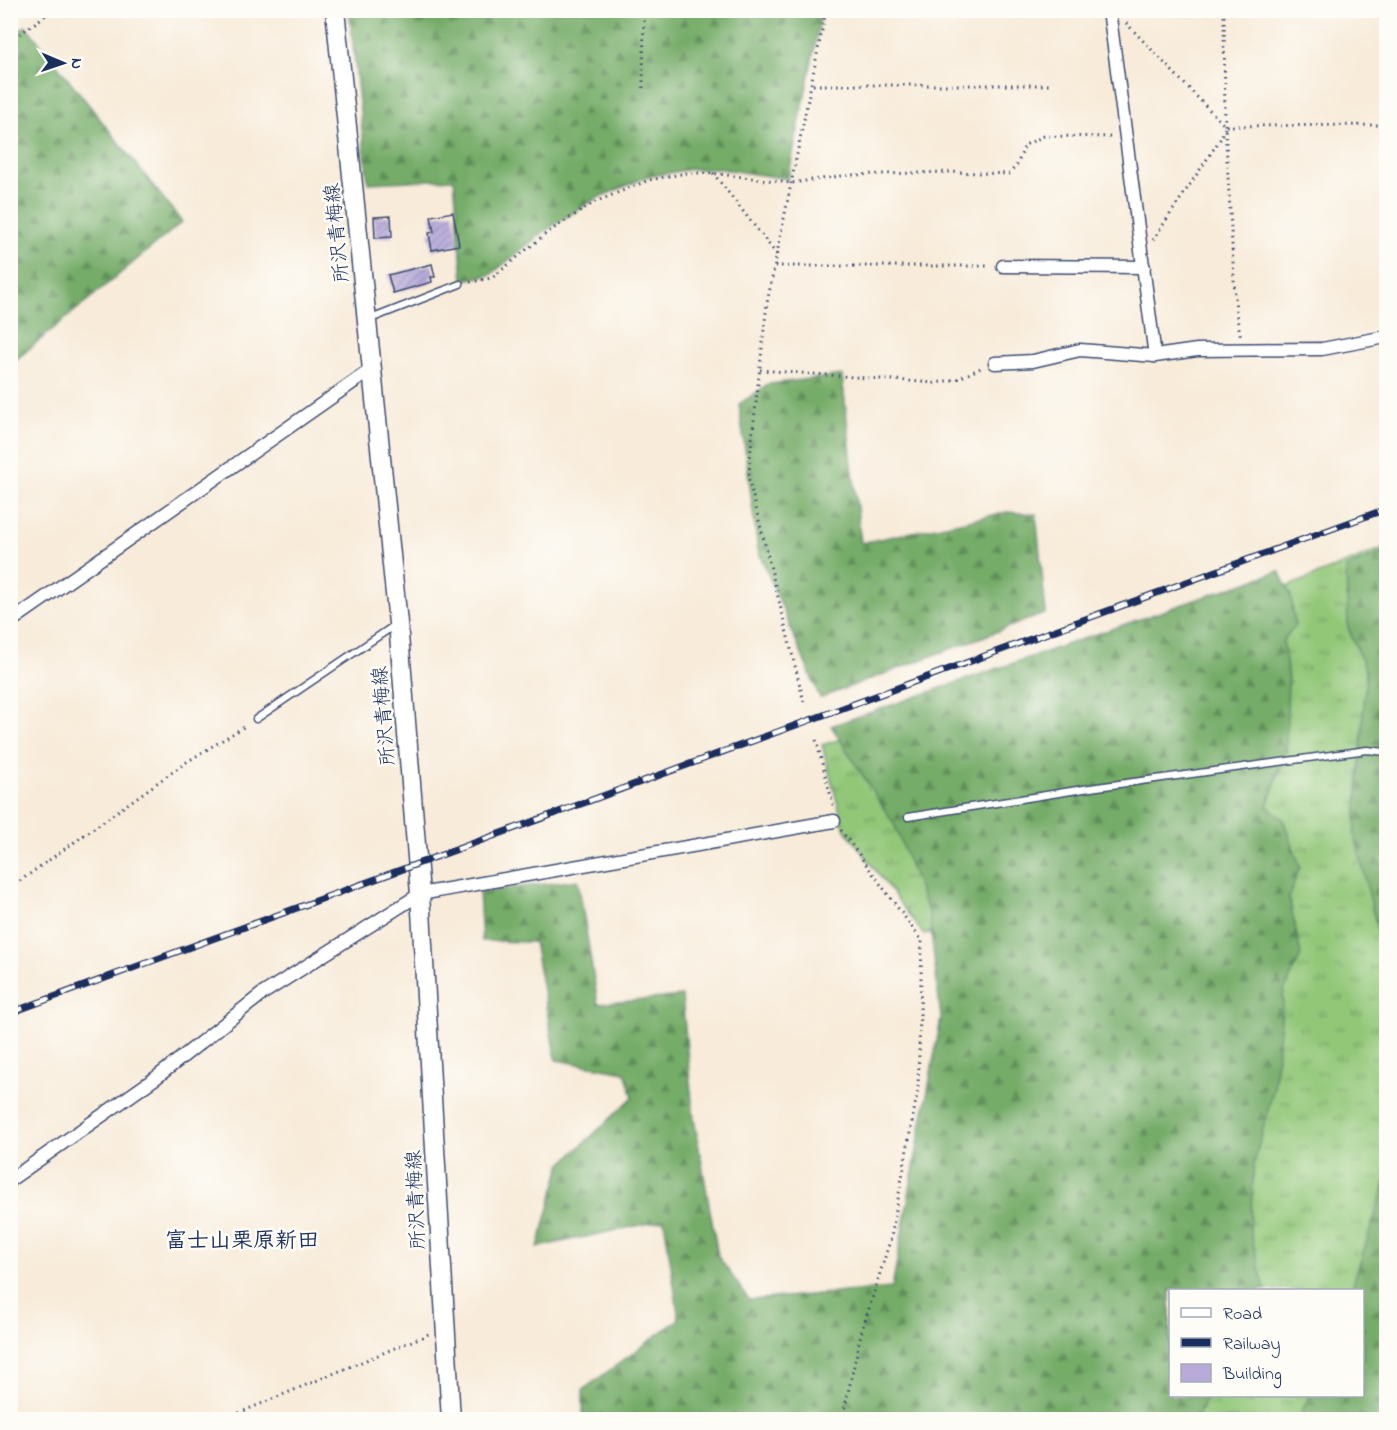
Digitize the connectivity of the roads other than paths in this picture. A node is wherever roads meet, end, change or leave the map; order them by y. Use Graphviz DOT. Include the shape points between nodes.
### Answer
graph roads {
  1 [pos="335,10"];
  2 [pos="1109,10"];
  3 [pos="1003,266"];
  4 [pos="1144,267"];
  5 [pos="460,284"];
  6 [pos="368,321"];
  7 [pos="1386,337"];
  8 [pos="1155,356"];
  9 [pos="995,363"];
  10 [pos="372,369"];
  11 [pos="10,622"];
  12 [pos="398,622"];
  13 [pos="256,719"];
  14 [pos="1386,752"];
  15 [pos="908,817"];
  16 [pos="834,821"];
  17 [pos="420,894"];
  18 [pos="10,1180"];
  19 [pos="451,1419"];
  1 -- 6 [label="main road, 所沢青梅線"];
  2 -- 4 [label="street"];
  3 -- 4 [label="street"];
  4 -- 8 [label="street"];
  5 -- 6 [label="lane"];
  6 -- 10 [label="main road, 所沢青梅線"];
  7 -- 8 [label="street" via="1322,349 1197,350"];
  8 -- 9 [label="street" via="1080,351 1033,361"];
  10 -- 11 [label="street"];
  10 -- 12 [label="main road, 所沢青梅線"];
  12 -- 13 [label="lane"];
  12 -- 17 [label="main road, 所沢青梅線"];
  14 -- 15 [label="lane" via="1367,750"];
  16 -- 17 [label="street"];
  17 -- 18 [label="street" via="262,994 157,1077"];
  17 -- 19 [label="main road, 所沢青梅線"];
}
